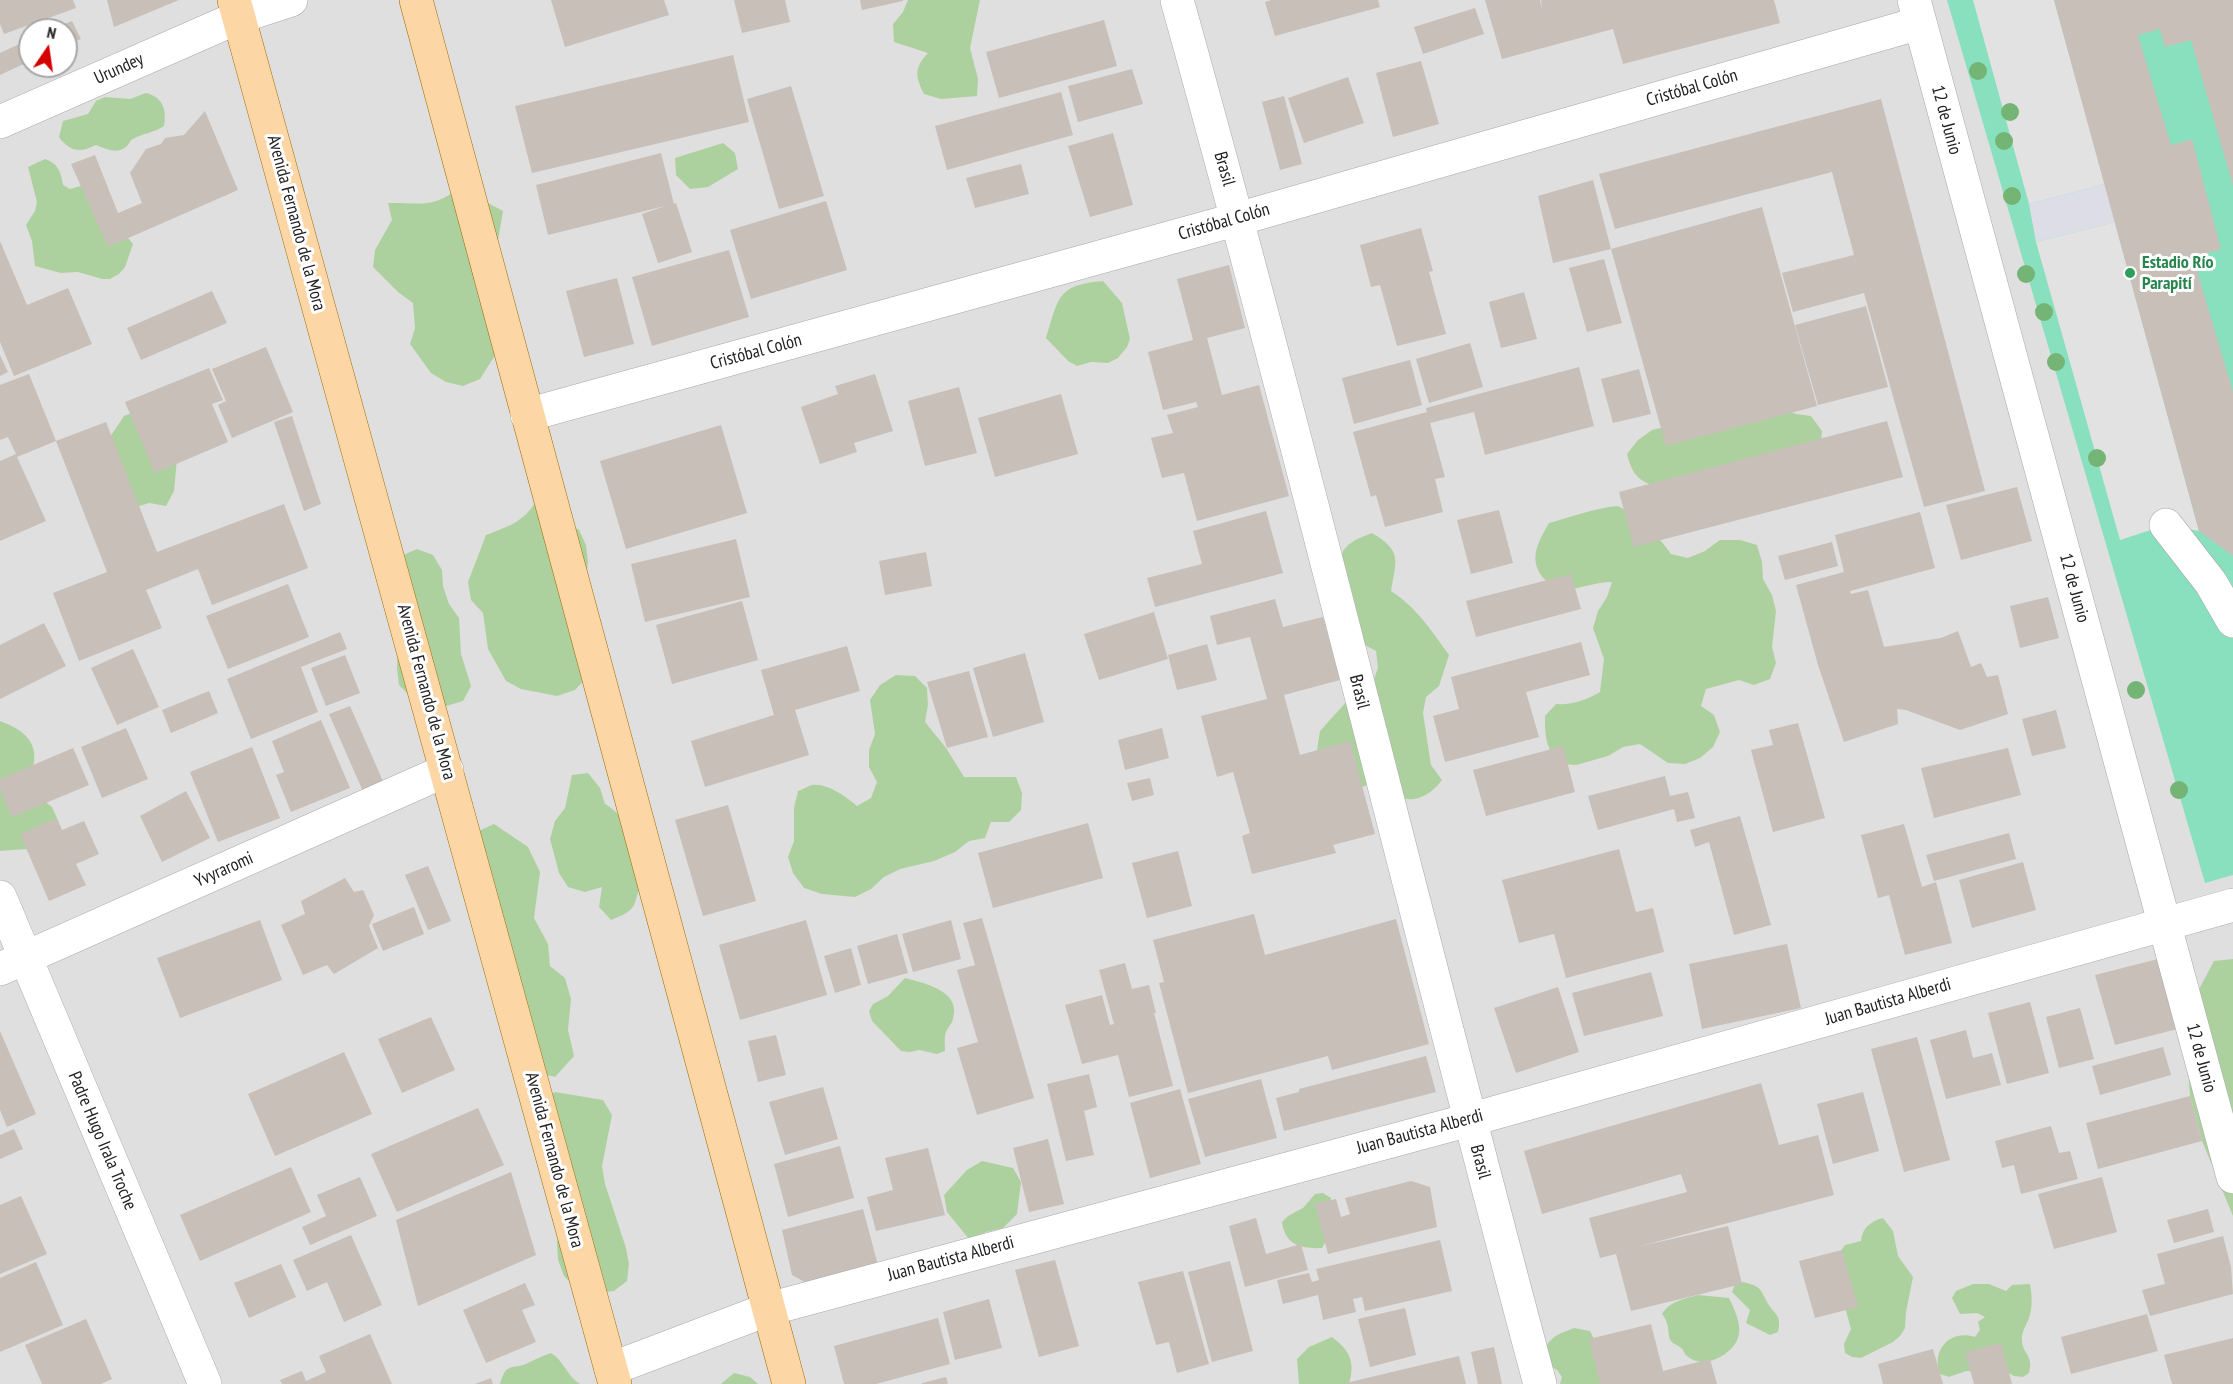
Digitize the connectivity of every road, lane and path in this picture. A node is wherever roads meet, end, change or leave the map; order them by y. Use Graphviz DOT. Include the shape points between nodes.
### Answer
graph roads {
  1 [pos="291,0"];
  2 [pos="416,0"];
  3 [pos="1177,0"];
  4 [pos="237,8"];
  5 [pos="1917,11"];
  6 [pos="0,122"];
  7 [pos="1238,219"];
  8 [pos="527,415"];
  9 [pos="2166,525"];
  10 [pos="2233,621"];
  11 [pos="447,770"];
  12 [pos="0,897"];
  13 [pos="2233,905"];
  14 [pos="2165,924"];
  15 [pos="12,964"];
  16 [pos="1469,1120"];
  17 [pos="2233,1177"];
  18 [pos="769,1309"];
  19 [pos="613,1377"];
  20 [pos="205,1384"];
  21 [pos="789,1384"];
  22 [pos="1540,1384"];
  1 -- 4 [label="street, Urundey"];
  2 -- 8 [label="main road"];
  3 -- 7 [label="street, Brasil"];
  4 -- 6 [label="street, Urundey"];
  4 -- 11 [label="main road, Avenida Fernando de la Mora"];
  5 -- 7 [label="street, Cristóbal Colón"];
  5 -- 14 [label="street, 12 de Junio"];
  7 -- 8 [label="street, Cristóbal Colón"];
  7 -- 16 [label="street, Brasil"];
  8 -- 18 [label="main road"];
  9 -- 10 [label="street" via="2211,582"];
  11 -- 15 [label="street, Yvyraromi"];
  11 -- 19 [label="main road, Avenida Fernando de la Mora"];
  12 -- 15 [label="street, Padre Hugo Irala Troche"];
  13 -- 14 [label="street, Juan Bautista Alberdi"];
  14 -- 16 [label="street, Juan Bautista Alberdi"];
  14 -- 17 [label="street, 12 de Junio"];
  15 -- 20 [label="street, Padre Hugo Irala Troche"];
  16 -- 18 [label="street, Juan Bautista Alberdi"];
  16 -- 22 [label="street, Brasil"];
  18 -- 19 [label="street, Juan Bautista Alberdi"];
  18 -- 21 [label="main road"];
}
